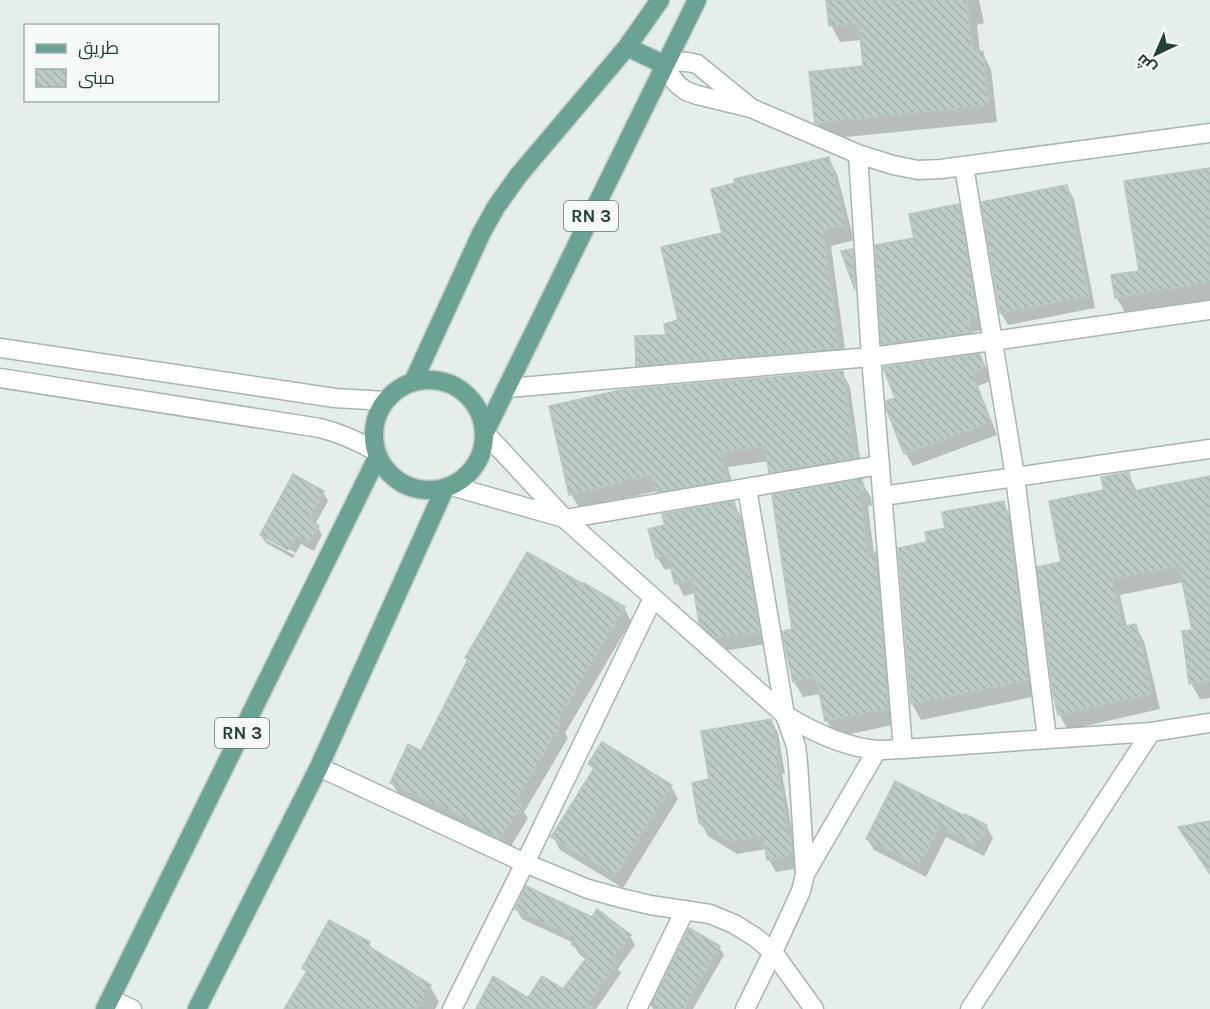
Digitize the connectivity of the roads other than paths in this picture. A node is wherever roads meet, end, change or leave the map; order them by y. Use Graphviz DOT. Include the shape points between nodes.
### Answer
graph roads {
  1 [pos="660,0"];
  2 [pos="697,0"];
  3 [pos="627,47"];
  4 [pos="665,65"];
  5 [pos="751,108"];
  6 [pos="1210,133"];
  7 [pos="858,154"];
  8 [pos="964,166"];
  9 [pos="1210,310"];
  10 [pos="993,341"];
  11 [pos="0,348"];
  12 [pos="871,357"];
  13 [pos="0,378"];
  14 [pos="413,382"];
  15 [pos="507,388"];
  16 [pos="385,401"];
  17 [pos="485,432"];
  18 [pos="1210,449"];
  19 [pos="377,454"];
  20 [pos="880,465"];
  21 [pos="1015,476"];
  22 [pos="448,487"];
  23 [pos="747,488"];
  24 [pos="883,496"];
  25 [pos="565,519"];
  26 [pos="653,598"];
  27 [pos="785,715"];
  28 [pos="1210,723"];
  29 [pos="1151,732"];
  30 [pos="1047,739"];
  31 [pos="903,749"];
  32 [pos="877,750"];
  33 [pos="319,767"];
  34 [pos="525,863"];
  35 [pos="805,874"];
  36 [pos="685,910"];
  37 [pos="773,952"];
  38 [pos="107,1004"];
  39 [pos="132,1009"];
  40 [pos="197,1009"];
  41 [pos="452,1009"];
  42 [pos="637,1009"];
  43 [pos="745,1009"];
  44 [pos="814,1009"];
  45 [pos="970,1009"];
  1 -- 3 [label="main road"];
  2 -- 4 [label="main road, RN 3"];
  3 -- 4 [label="main road"];
  3 -- 14 [label="main road" via="496,207"];
  4 -- 5 [label="street" via="686,91"];
  4 -- 5 [label="street" via="676,61 697,64"];
  4 -- 15 [label="main road, RN 3"];
  5 -- 7 [label="street"];
  6 -- 8 [label="street"];
  7 -- 8 [label="street" via="918,170"];
  7 -- 12 [label="street"];
  8 -- 10 [label="street"];
  9 -- 10 [label="street"];
  10 -- 12 [label="street"];
  10 -- 21 [label="street"];
  11 -- 16 [label="street" via="335,398"];
  12 -- 15 [label="street"];
  12 -- 20 [label="street"];
  13 -- 19 [label="street" via="320,428 353,439"];
  14 -- 16 [label="main road"];
  14 -- 17 [label="main road" via="430,379 461,389 474,401"];
  15 -- 17 [label="main road, RN 3"];
  16 -- 19 [label="main road" via="375,425"];
  17 -- 22 [label="main road" via="477,465 465,478"];
  17 -- 25 [label="street"];
  18 -- 21 [label="street"];
  19 -- 22 [label="main road" via="386,470 413,488"];
  19 -- 38 [label="main road, RN 3"];
  20 -- 23 [label="street"];
  20 -- 24 [label="street"];
  21 -- 24 [label="street"];
  21 -- 30 [label="street"];
  22 -- 25 [label="street"];
  22 -- 33 [label="main road"];
  23 -- 25 [label="street"];
  23 -- 27 [label="street"];
  24 -- 31 [label="street"];
  25 -- 26 [label="street"];
  26 -- 27 [label="street"];
  26 -- 34 [label="street"];
  27 -- 32 [label="street" via="825,736"];
  27 -- 35 [label="street" via="796,746"];
  28 -- 29 [label="street"];
  29 -- 30 [label="street"];
  29 -- 45 [label="street"];
  30 -- 31 [label="street"];
  31 -- 32 [label="street"];
  32 -- 35 [label="street"];
  33 -- 34 [label="street"];
  33 -- 40 [label="main road"];
  34 -- 36 [label="street" via="588,889"];
  34 -- 41 [label="street"];
  35 -- 37 [label="street"];
  36 -- 37 [label="street" via="710,914 734,924"];
  36 -- 42 [label="street"];
  37 -- 43 [label="street"];
  37 -- 44 [label="street"];
  38 -- 39 [label="street"];
}
